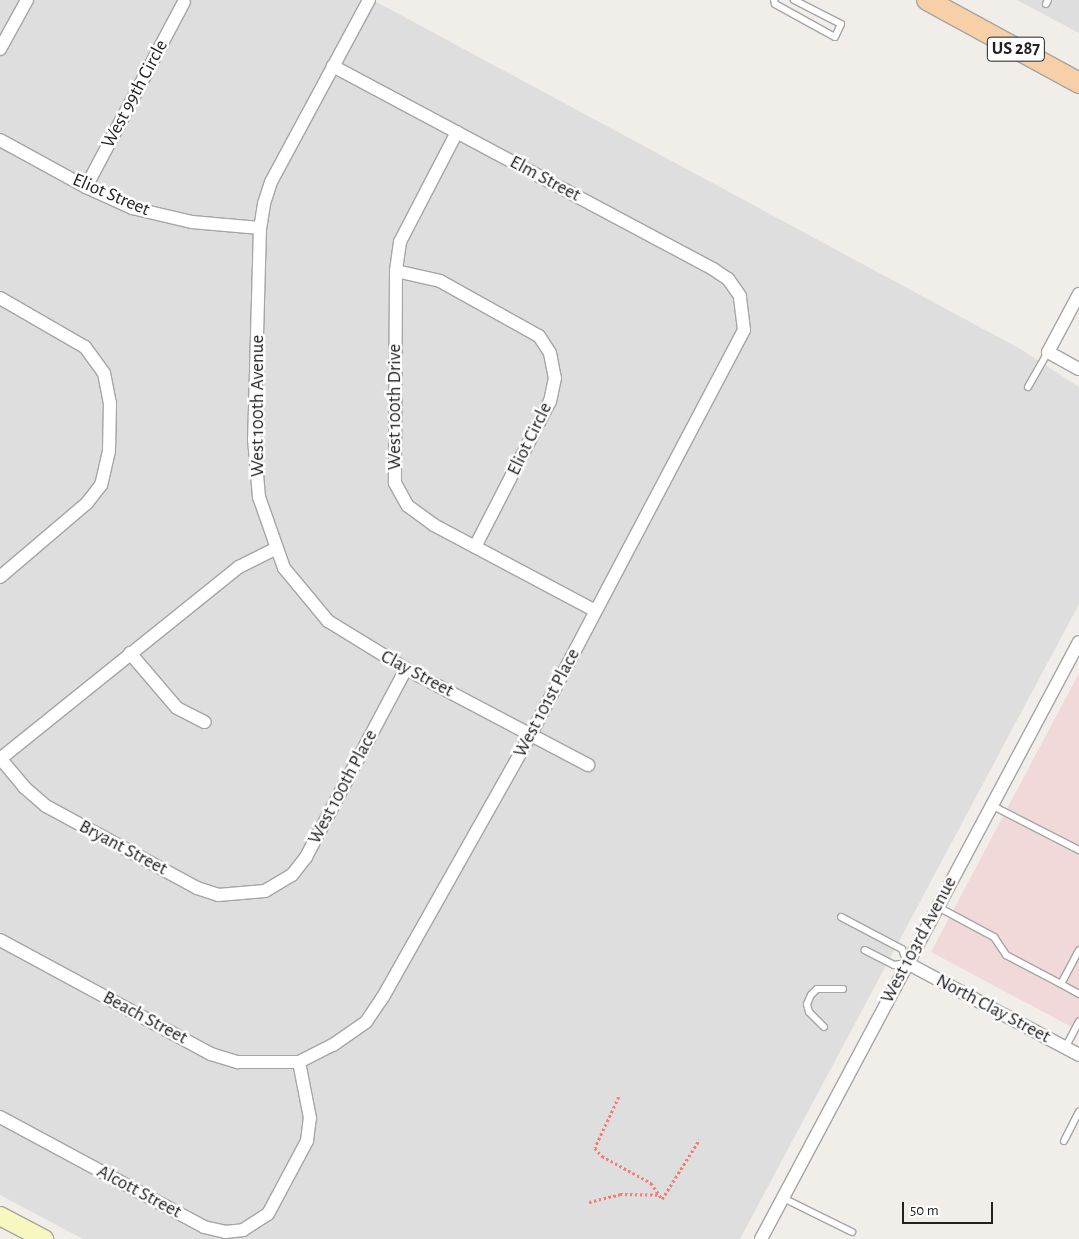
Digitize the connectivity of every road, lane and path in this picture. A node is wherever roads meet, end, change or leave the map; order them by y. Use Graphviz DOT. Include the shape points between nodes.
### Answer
graph roads {
  1 [pos="26,0"];
  2 [pos="369,0"];
  3 [pos="774,0"];
  4 [pos="794,0"];
  5 [pos="927,0"];
  6 [pos="184,2"];
  7 [pos="0,49"];
  8 [pos="333,66"];
  9 [pos="1079,82"];
  10 [pos="457,132"];
  11 [pos="0,140"];
  12 [pos="86,187"];
  13 [pos="260,228"];
  14 [pos="396,271"];
  15 [pos="1079,294"];
  16 [pos="0,298"];
  17 [pos="742,306"];
  18 [pos="1048,352"];
  19 [pos="1079,368"];
  20 [pos="1028,386"];
  21 [pos="476,547"];
  22 [pos="275,549"];
  23 [pos="0,577"];
  24 [pos="596,611"];
  25 [pos="1079,642"];
  26 [pos="130,653"];
  27 [pos="406,670"];
  28 [pos="205,722"];
  29 [pos="531,734"];
  30 [pos="0,758"];
  31 [pos="588,765"];
  32 [pos="992,805"];
  33 [pos="1079,850"];
  34 [pos="265,891"];
  35 [pos="937,906"];
  36 [pos="841,917"];
  37 [pos="0,940"];
  38 [pos="865,950"];
  39 [pos="1079,950"];
  40 [pos="907,963"];
  41 [pos="1061,984"];
  42 [pos="843,989"];
  43 [pos="1079,994"];
  44 [pos="1079,1022"];
  45 [pos="824,1027"];
  46 [pos="1065,1048"];
  47 [pos="1079,1055"];
  48 [pos="299,1062"];
  49 [pos="619,1097"];
  50 [pos="1079,1112"];
  51 [pos="0,1117"];
  52 [pos="699,1140"];
  53 [pos="1064,1141"];
  54 [pos="659,1195"];
  55 [pos="782,1198"];
  56 [pos="589,1202"];
  57 [pos="0,1216"];
  58 [pos="852,1232"];
  59 [pos="44,1239"];
  60 [pos="761,1239"];
  1 -- 7 [label="street"];
  2 -- 8 [label="street, West 100th Avenue"];
  3 -- 4 [label="lane" via="775,4 835,37 841,24"];
  5 -- 9 [label="main road, US 287"];
  6 -- 12 [label="street, West 99th Circle"];
  8 -- 10 [label="street, Elm Street"];
  8 -- 13 [label="street, West 100th Avenue" via="271,182"];
  10 -- 14 [label="street, West 100th Drive" via="406,227 400,242"];
  10 -- 17 [label="street, Elm Street" via="713,269 735,286"];
  11 -- 12 [label="street, Eliot Street"];
  12 -- 13 [label="street, Eliot Street" via="160,216"];
  13 -- 22 [label="street, West 100th Avenue" via="254,439 260,496"];
  14 -- 21 [label="street, West 100th Drive" via="395,484 400,495 421,517"];
  14 -- 21 [label="street, Eliot Circle" via="440,281 540,336 550,353 555,378 550,401"];
  15 -- 18 [label="street"];
  16 -- 23 [label="street" via="85,347 104,373 110,397 107,470 94,495"];
  17 -- 24 [label="street, West 101st Place" via="745,319 739,342"];
  18 -- 19 [label="street"];
  18 -- 20 [label="lane"];
  21 -- 24 [label="street, West 100th Drive"];
  22 -- 26 [label="street" via="239,568"];
  22 -- 27 [label="street, Clay Street" via="294,583 328,621"];
  24 -- 29 [label="street, West 101st Place"];
  25 -- 32 [label="street, West 103rd Avenue"];
  26 -- 28 [label="street" via="177,708"];
  26 -- 30 [label="street"];
  27 -- 29 [label="street, Clay Street"];
  27 -- 34 [label="street, West 100th Place" via="306,857 292,875"];
  29 -- 31 [label="street, Clay Street"];
  29 -- 48 [label="street, West 101st Place" via="373,1012 334,1045"];
  30 -- 34 [label="street, Bryant Street" via="24,787 46,806 197,888 230,895"];
  32 -- 33 [label="lane"];
  32 -- 35 [label="street, West 103rd Avenue"];
  35 -- 40 [label="street, West 103rd Avenue"];
  35 -- 41 [label="lane" via="994,937 1006,955"];
  36 -- 40 [label="lane" via="902,949"];
  37 -- 48 [label="street, Beach Street" via="211,1054 263,1064"];
  38 -- 40 [label="lane" via="894,965"];
  39 -- 41 [label="lane"];
  40 -- 46 [label="street, North Clay Street"];
  40 -- 55 [label="street, West 103rd Avenue"];
  41 -- 43 [label="lane"];
  42 -- 45 [label="lane" via="818,989 811,995 807,1004 809,1012"];
  44 -- 46 [label="lane"];
  46 -- 47 [label="street, North Clay Street"];
  48 -- 51 [label="street, Alcott Street" via="310,1118 307,1140 268,1214 243,1230 224,1232 204,1227"];
  49 -- 54 [label="path" via="595,1148 602,1156 651,1183"];
  50 -- 53 [label="lane"];
  52 -- 54 [label="path" via="662,1198"];
  54 -- 56 [label="path" via="620,1194"];
  55 -- 58 [label="lane"];
  55 -- 60 [label="street, West 103rd Avenue"];
  57 -- 59 [label="street"];
}
